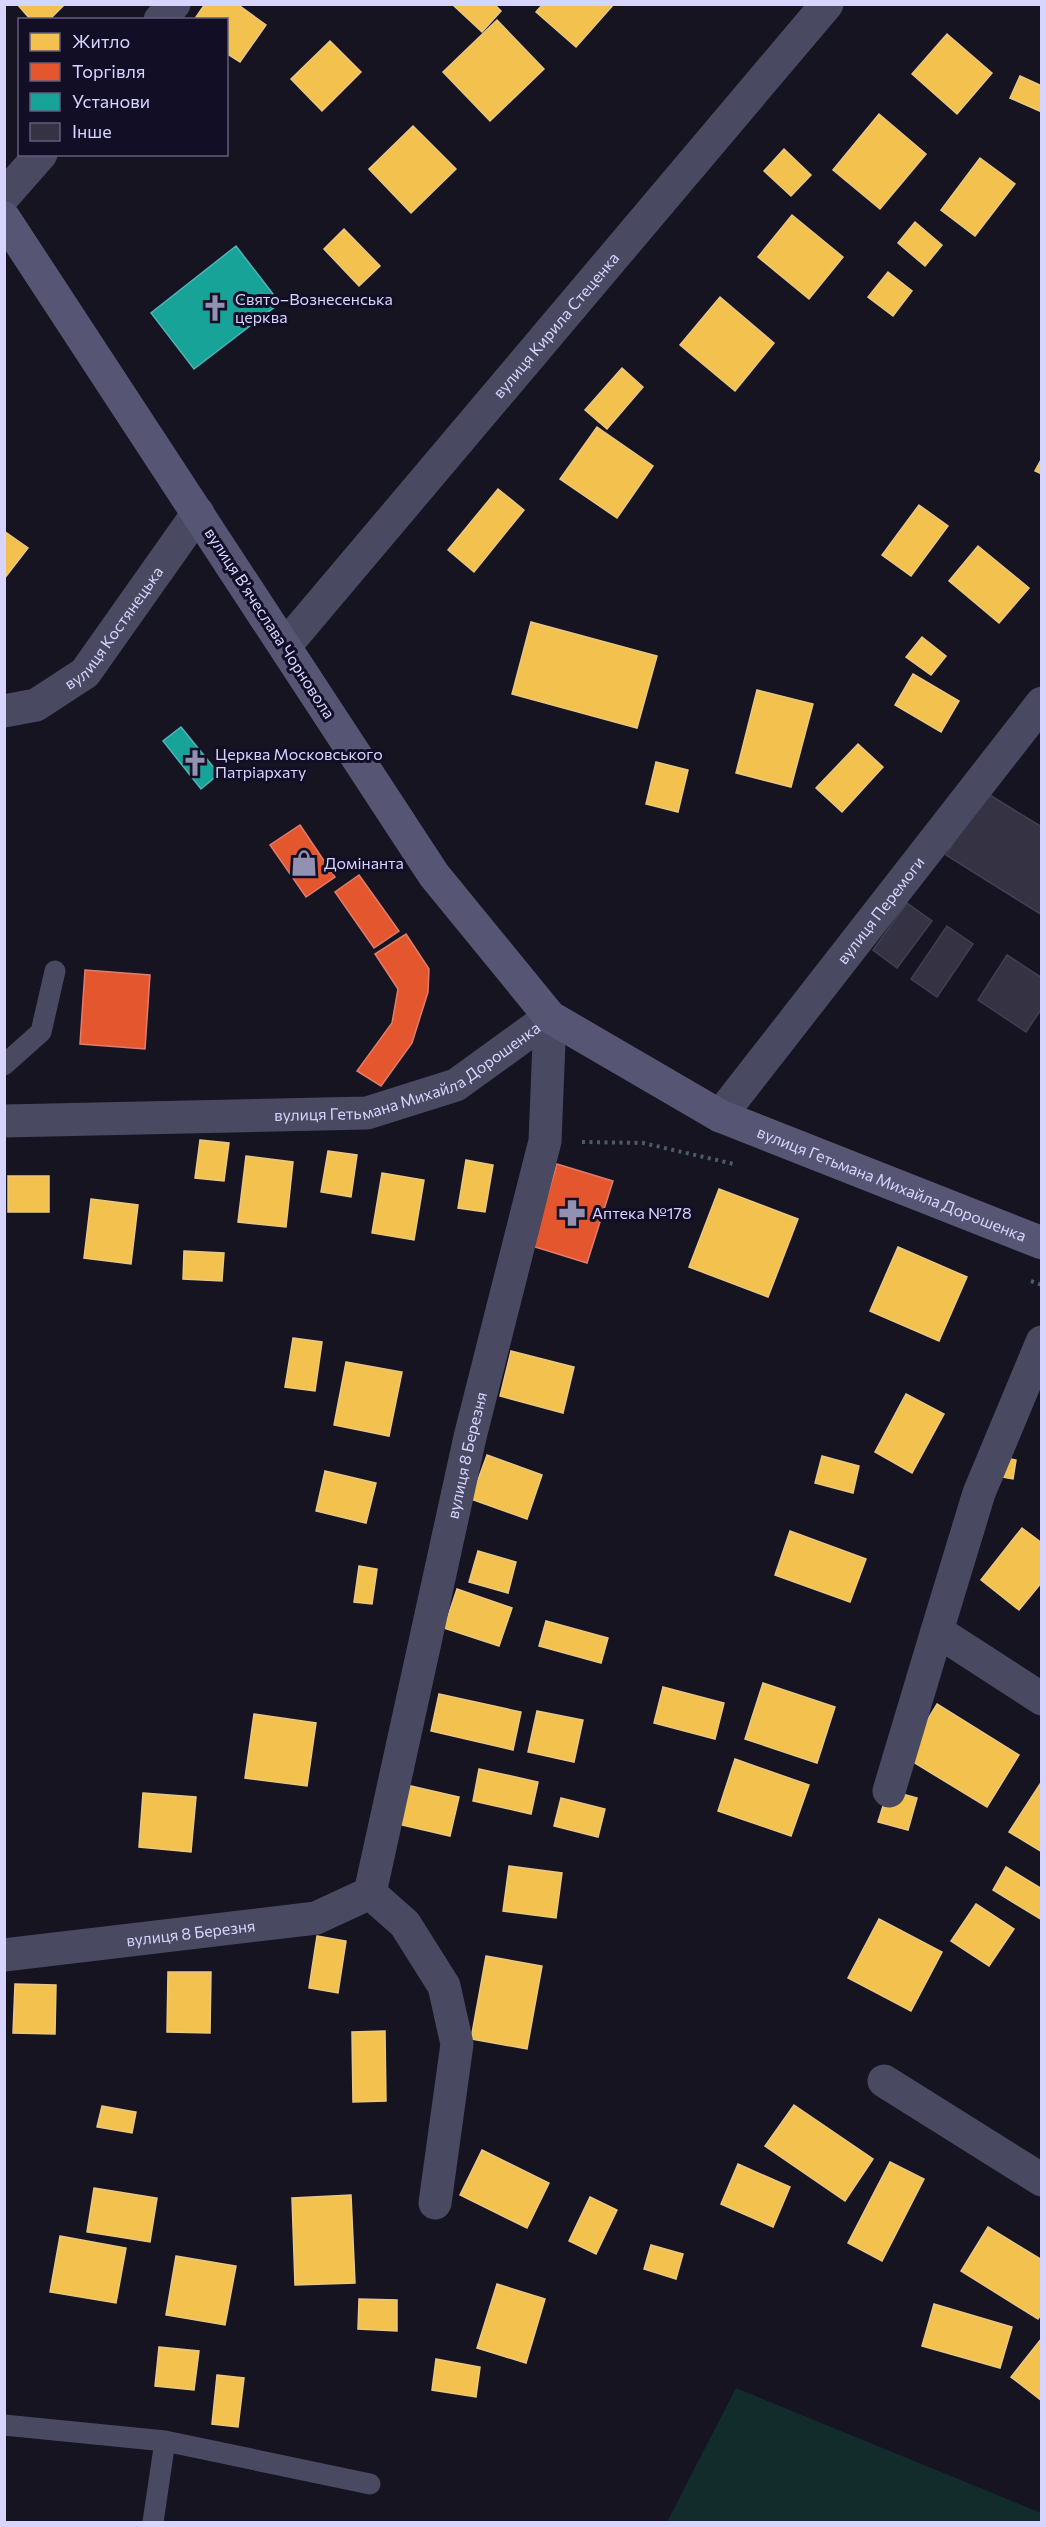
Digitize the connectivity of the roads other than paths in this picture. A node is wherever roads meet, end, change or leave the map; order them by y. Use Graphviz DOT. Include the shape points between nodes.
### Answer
graph roads {
  1 [pos="174,4"];
  2 [pos="827,4"];
  3 [pos="162,18"];
  4 [pos="39,156"];
  5 [pos="4,196"];
  6 [pos="4,218"];
  7 [pos="198,513"];
  8 [pos="285,646"];
  9 [pos="1041,704"];
  10 [pos="4,711"];
  11 [pos="55,971"];
  12 [pos="550,1017"];
  13 [pos="4,1065"];
  14 [pos="720,1116"];
  15 [pos="4,1121"];
  16 [pos="1041,1243"];
  17 [pos="1041,1342"];
  18 [pos="937,1631"];
  19 [pos="1041,1699"];
  20 [pos="889,1791"];
  21 [pos="370,1893"];
  22 [pos="4,1955"];
  23 [pos="884,2081"];
  24 [pos="1041,2180"];
  25 [pos="435,2203"];
  26 [pos="4,2425"];
  27 [pos="165,2441"];
  28 [pos="369,2484"];
  29 [pos="153,2523"];
  1 -- 3 [label="street"];
  2 -- 8 [label="street, вулиця Кирила Стеценка"];
  4 -- 5 [label="street"];
  6 -- 7 [label="street, вулиця Вʼячеслава Чорновола"];
  7 -- 8 [label="street, вулиця Вʼячеслава Чорновола"];
  7 -- 10 [label="street, вулиця Костянецька" via="85,673 36,705"];
  8 -- 12 [label="street, вулиця Вʼячеслава Чорновола" via="434,874"];
  9 -- 14 [label="street, вулиця Перемоги"];
  11 -- 13 [label="lane" via="41,1032"];
  12 -- 14 [label="street, вулиця Гетьмана Михайла Дорошенка"];
  12 -- 15 [label="street, вулиця Гетьмана Михайла Дорошенка" via="456,1085 367,1113"];
  12 -- 21 [label="street, вулиця 8 Березня" via="545,1141 470,1437"];
  14 -- 16 [label="street, вулиця Гетьмана Михайла Дорошенка"];
  17 -- 18 [label="street" via="979,1493"];
  18 -- 19 [label="street"];
  18 -- 20 [label="street"];
  21 -- 22 [label="street, вулиця 8 Березня" via="316,1918"];
  21 -- 25 [label="street" via="405,1924 444,1986 457,2044"];
  23 -- 24 [label="street"];
  26 -- 27 [label="lane"];
  27 -- 28 [label="lane"];
  27 -- 29 [label="lane"];
}
